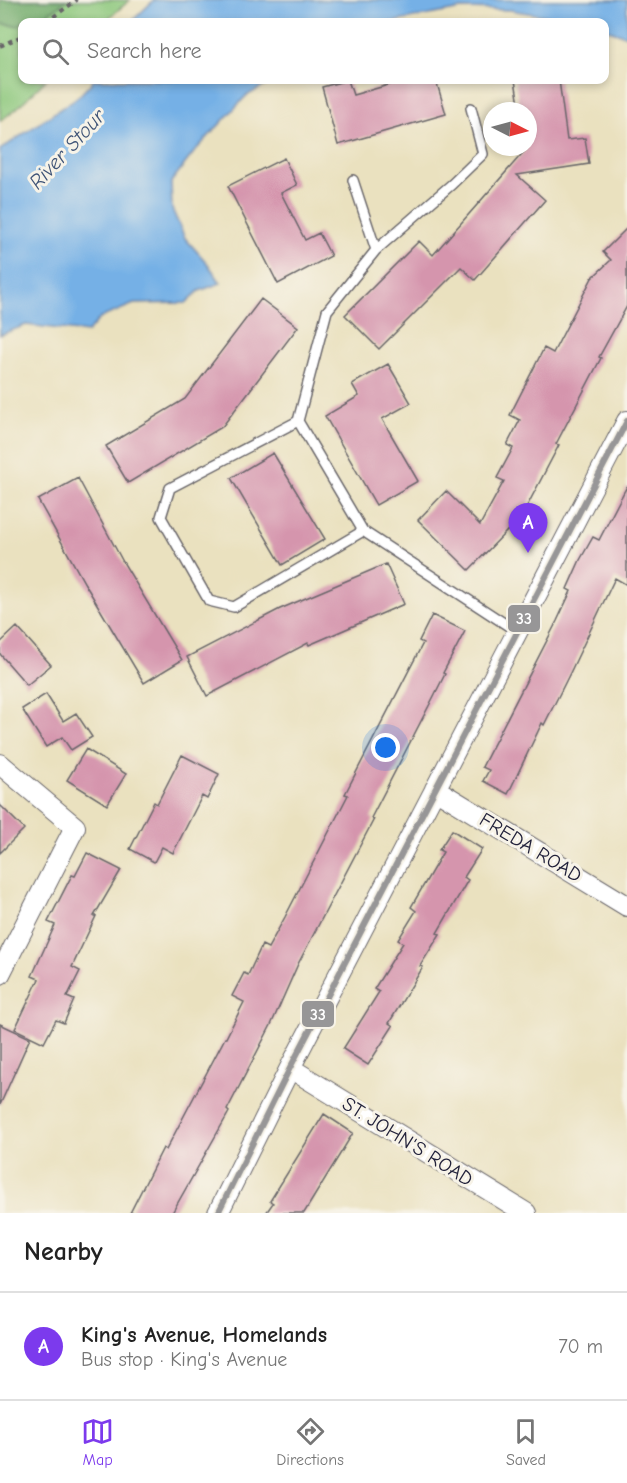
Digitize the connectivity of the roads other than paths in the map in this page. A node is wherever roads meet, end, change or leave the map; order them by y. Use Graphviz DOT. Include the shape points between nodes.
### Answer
graph roads {
  1 [pos="471,108"];
  2 [pos="353,180"];
  3 [pos="376,250"];
  4 [pos="298,421"];
  5 [pos="627,421"];
  6 [pos="363,531"];
  7 [pos="516,631"];
  8 [pos="0,764"];
  9 [pos="435,789"];
  10 [pos="627,906"];
  11 [pos="0,974"];
  12 [pos="290,1068"];
  13 [pos="218,1213"];
  14 [pos="526,1213"];
  1 -- 3 [label="lane" via="483,154"];
  2 -- 3 [label="lane"];
  3 -- 4 [label="lane" via="327,311"];
  4 -- 6 [label="lane"];
  4 -- 6 [label="lane" via="170,489 161,517 209,601 234,607"];
  5 -- 7 [label="street"];
  6 -- 7 [label="lane"];
  7 -- 9 [label="street"];
  8 -- 11 [label="street" via="75,826"];
  9 -- 10 [label="street, FREDA ROAD"];
  9 -- 12 [label="street"];
  12 -- 13 [label="street"];
  12 -- 14 [label="street, ST. JOHN'S ROAD"];
}
